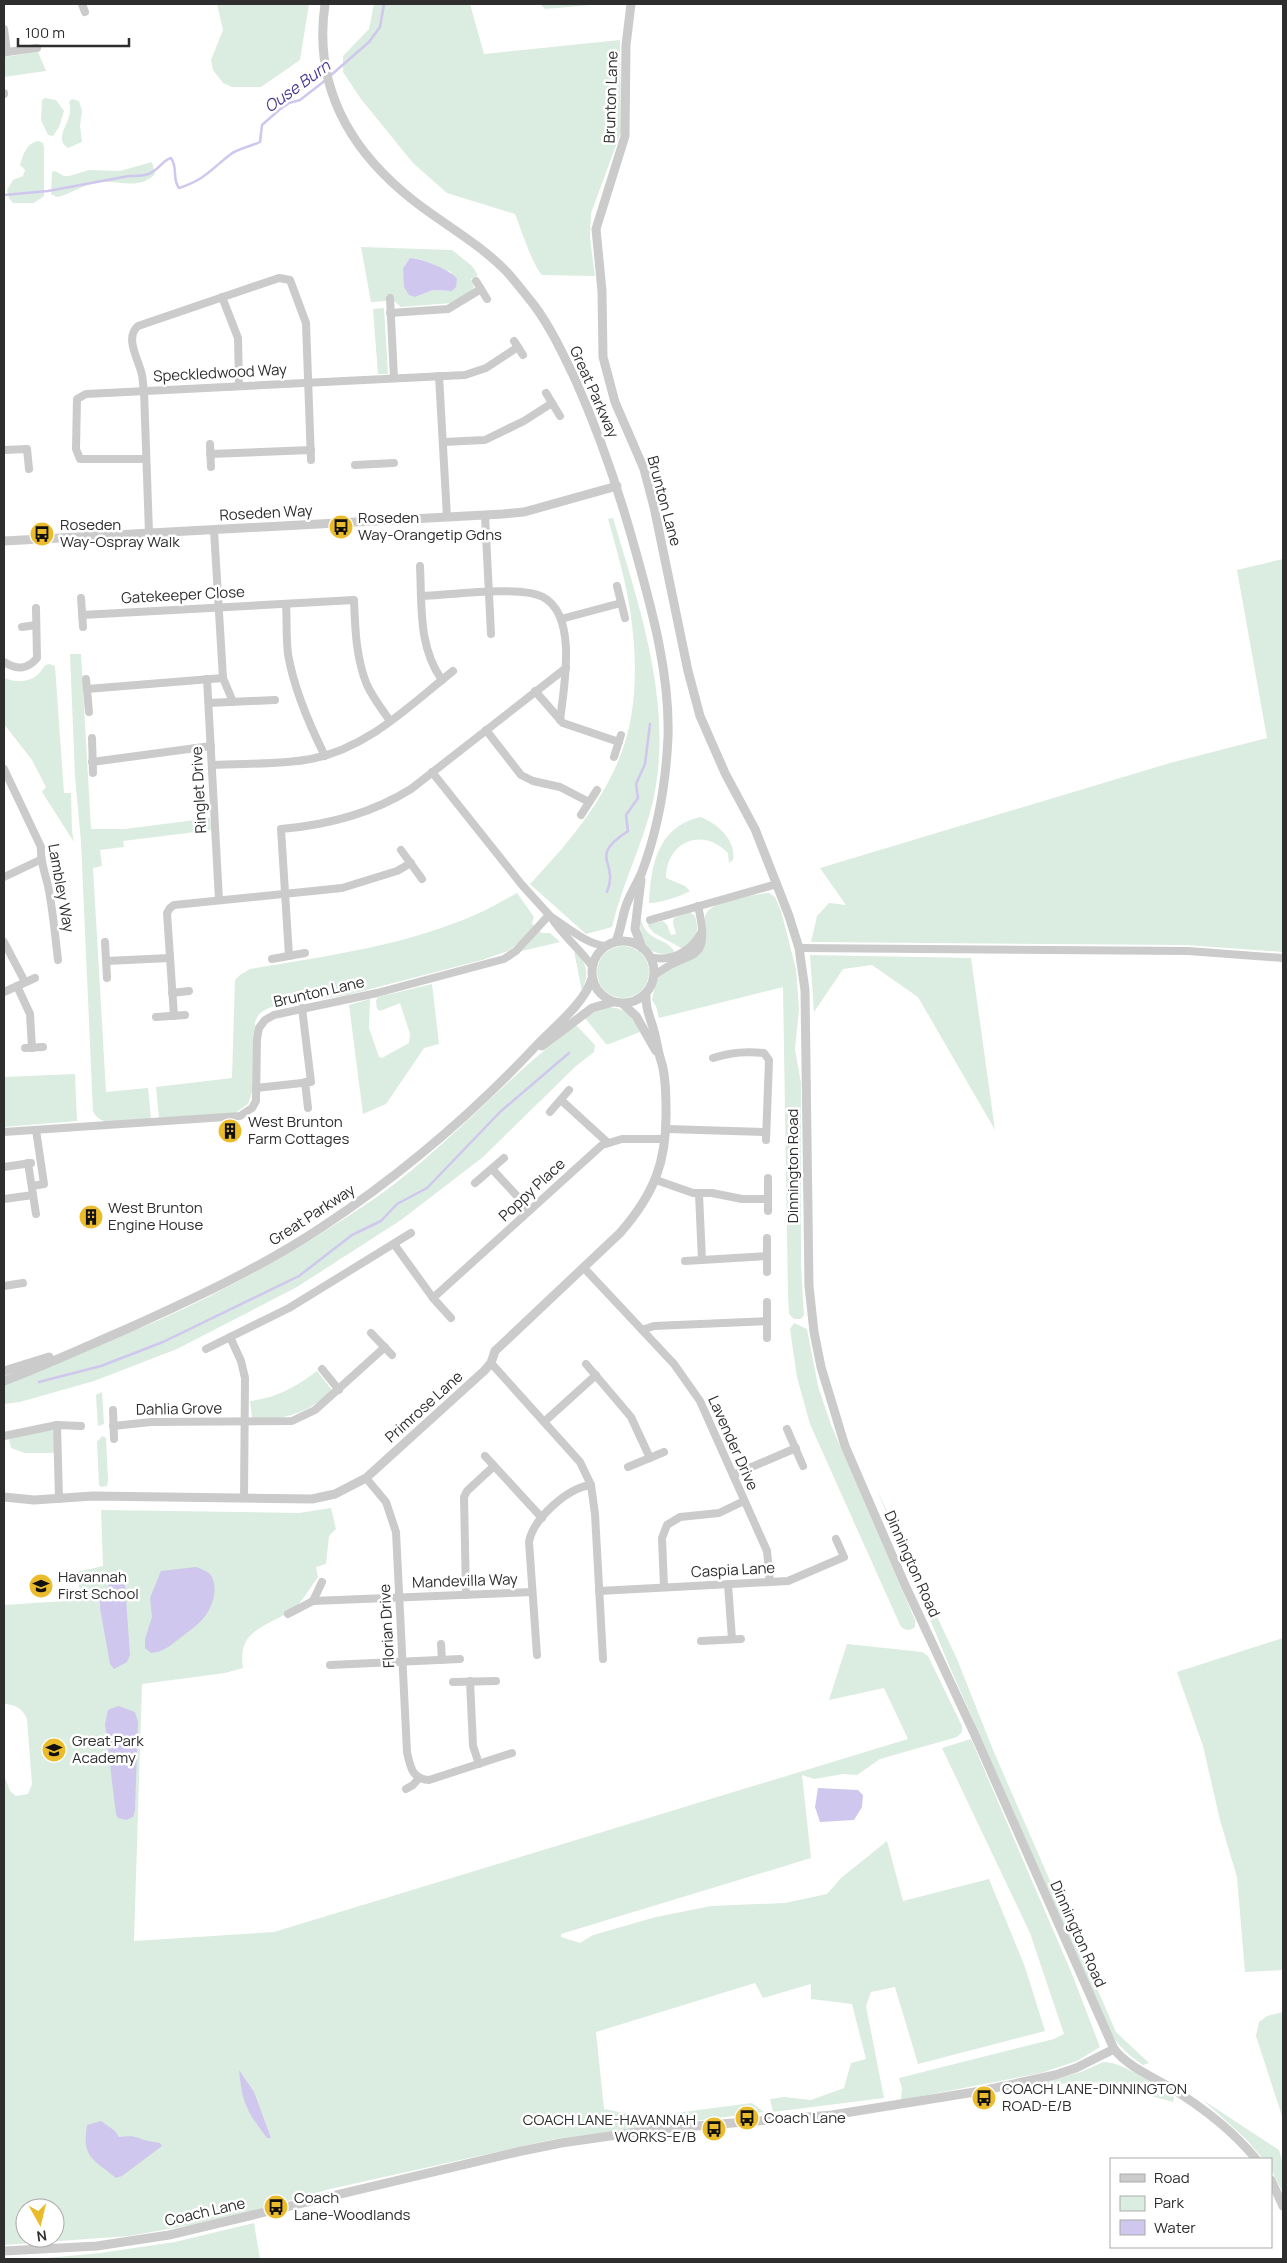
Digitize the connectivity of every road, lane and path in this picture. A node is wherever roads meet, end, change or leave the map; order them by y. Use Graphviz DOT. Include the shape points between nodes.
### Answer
graph roads {
  1 [pos="82,4"];
  2 [pos="325,4"];
  3 [pos="631,4"];
  4 [pos="85,12"];
  5 [pos="4,29"];
  6 [pos="37,48"];
  7 [pos="5,52"];
  8 [pos="476,281"];
  9 [pos="481,289"];
  10 [pos="222,297"];
  11 [pos="390,298"];
  12 [pos="487,299"];
  13 [pos="390,313"];
  14 [pos="522,355"];
  15 [pos="440,376"];
  16 [pos="394,378"];
  17 [pos="308,382"];
  18 [pos="240,386"];
  19 [pos="144,391"];
  20 [pos="546,393"];
  21 [pos="552,403"];
  22 [pos="560,416"];
  23 [pos="443,442"];
  24 [pos="210,444"];
  25 [pos="4,450"];
  26 [pos="311,450"];
  27 [pos="210,454"];
  28 [pos="146,459"];
  29 [pos="311,460"];
  30 [pos="394,463"];
  31 [pos="355,466"];
  32 [pos="211,467"];
  33 [pos="29,468"];
  34 [pos="617,486"];
  35 [pos="485,515"];
  36 [pos="447,517"];
  37 [pos="214,530"];
  38 [pos="149,533"];
  39 [pos="4,541"];
  40 [pos="420,566"];
  41 [pos="616,586"];
  42 [pos="489,593"];
  43 [pos="422,596"];
  44 [pos="81,598"];
  45 [pos="621,603"];
  46 [pos="286,604"];
  47 [pos="219,607"];
  48 [pos="36,608"];
  49 [pos="82,615"];
  50 [pos="625,618"];
  51 [pos="561,619"];
  52 [pos="36,625"];
  53 [pos="22,627"];
  54 [pos="83,627"];
  55 [pos="491,634"];
  56 [pos="4,662"];
  57 [pos="566,668"];
  58 [pos="453,671"];
  59 [pos="223,678"];
  60 [pos="86,679"];
  61 [pos="207,679"];
  62 [pos="442,680"];
  63 [pos="87,688"];
  64 [pos="535,691"];
  65 [pos="275,700"];
  66 [pos="233,702"];
  67 [pos="209,703"];
  68 [pos="89,712"];
  69 [pos="560,720"];
  70 [pos="390,721"];
  71 [pos="486,730"];
  72 [pos="92,738"];
  73 [pos="211,746"];
  74 [pos="326,756"];
  75 [pos="614,757"];
  76 [pos="92,762"];
  77 [pos="212,764"];
  78 [pos="4,769"];
  79 [pos="432,772"];
  80 [pos="92,773"];
  81 [pos="597,790"];
  82 [pos="589,802"];
  83 [pos="581,815"];
  84 [pos="401,850"];
  85 [pos="40,860"];
  86 [pos="411,863"];
  87 [pos="641,873"];
  88 [pos="4,877"];
  89 [pos="422,879"];
  90 [pos="777,884"];
  91 [pos="285,894"];
  92 [pos="219,900"];
  93 [pos="698,906"];
  94 [pos="550,916"];
  95 [pos="650,920"];
  96 [pos="702,930"];
  97 [pos="616,941"];
  98 [pos="4,942"];
  99 [pos="105,942"];
  100 [pos="605,946"];
  101 [pos="642,948"];
  102 [pos="799,948"];
  103 [pos="305,953"];
  104 [pos="289,956"];
  105 [pos="650,957"];
  106 [pos="170,958"];
  107 [pos="1283,958"];
  108 [pos="272,959"];
  109 [pos="58,960"];
  110 [pos="106,962"];
  111 [pos="592,966"];
  112 [pos="654,976"];
  113 [pos="35,978"];
  114 [pos="107,978"];
  115 [pos="592,978"];
  116 [pos="21,984"];
  117 [pos="189,991"];
  118 [pos="4,992"];
  119 [pos="172,992"];
  120 [pos="646,993"];
  121 [pos="613,1002"];
  122 [pos="623,1004"];
  123 [pos="302,1008"];
  124 [pos="185,1015"];
  125 [pos="174,1016"];
  126 [pos="156,1017"];
  127 [pos="43,1048"];
  128 [pos="658,1053"];
  129 [pos="713,1058"];
  130 [pos="518,1064"];
  131 [pos="305,1082"];
  132 [pos="256,1088"];
  133 [pos="570,1090"];
  134 [pos="561,1100"];
  135 [pos="308,1108"];
  136 [pos="550,1112"];
  137 [pos="666,1129"];
  138 [pos="36,1130"];
  139 [pos="4,1132"];
  140 [pos="665,1139"];
  141 [pos="608,1142"];
  142 [pos="504,1158"];
  143 [pos="41,1162"];
  144 [pos="28,1163"];
  145 [pos="4,1167"];
  146 [pos="492,1169"];
  147 [pos="768,1178"];
  148 [pos="656,1180"];
  149 [pos="475,1183"];
  150 [pos="32,1186"];
  151 [pos="699,1194"];
  152 [pos="33,1195"];
  153 [pos="4,1199"];
  154 [pos="768,1199"];
  155 [pos="530,1210"];
  156 [pos="768,1211"];
  157 [pos="36,1214"];
  158 [pos="411,1233"];
  159 [pos="767,1238"];
  160 [pos="394,1244"];
  161 [pos="767,1256"];
  162 [pos="702,1260"];
  163 [pos="685,1261"];
  164 [pos="584,1268"];
  165 [pos="767,1272"];
  166 [pos="23,1284"];
  167 [pos="4,1286"];
  168 [pos="433,1298"];
  169 [pos="766,1302"];
  170 [pos="451,1318"];
  171 [pos="767,1321"];
  172 [pos="642,1330"];
  173 [pos="372,1333"];
  174 [pos="230,1337"];
  175 [pos="767,1338"];
  176 [pos="92,1344"];
  177 [pos="385,1347"];
  178 [pos="206,1349"];
  179 [pos="392,1354"];
  180 [pos="491,1363"];
  181 [pos="586,1364"];
  182 [pos="322,1369"];
  183 [pos="4,1371"];
  184 [pos="596,1375"];
  185 [pos="4,1381"];
  186 [pos="339,1390"];
  187 [pos="113,1410"];
  188 [pos="245,1422"];
  189 [pos="544,1422"];
  190 [pos="57,1426"];
  191 [pos="81,1426"];
  192 [pos="114,1426"];
  193 [pos="788,1429"];
  194 [pos="4,1436"];
  195 [pos="114,1439"];
  196 [pos="796,1448"];
  197 [pos="664,1452"];
  198 [pos="485,1456"];
  199 [pos="650,1458"];
  200 [pos="494,1466"];
  201 [pos="803,1466"];
  202 [pos="628,1467"];
  203 [pos="733,1475"];
  204 [pos="366,1478"];
  205 [pos="591,1485"];
  206 [pos="4,1497"];
  207 [pos="244,1498"];
  208 [pos="59,1499"];
  209 [pos="744,1501"];
  210 [pos="542,1518"];
  211 [pos="836,1539"];
  212 [pos="322,1582"];
  213 [pos="770,1582"];
  214 [pos="728,1584"];
  215 [pos="664,1587"];
  216 [pos="600,1590"];
  217 [pos="532,1592"];
  218 [pos="466,1595"];
  219 [pos="400,1597"];
  220 [pos="313,1601"];
  221 [pos="288,1614"];
  222 [pos="732,1639"];
  223 [pos="741,1639"];
  224 [pos="701,1642"];
  225 [pos="441,1644"];
  226 [pos="536,1655"];
  227 [pos="460,1659"];
  228 [pos="442,1660"];
  229 [pos="603,1660"];
  230 [pos="403,1662"];
  231 [pos="330,1665"];
  232 [pos="496,1681"];
  233 [pos="453,1682"];
  234 [pos="470,1682"];
  235 [pos="512,1753"];
  236 [pos="479,1764"];
  237 [pos="419,1778"];
  238 [pos="406,1789"];
  239 [pos="1114,2049"];
  240 [pos="1255,2158"];
  241 [pos="1272,2182"];
  242 [pos="1283,2206"];
  243 [pos="4,2251"];
  1 -- 4 [label="street"];
  2 -- 34 [label="street, Great Parkway" via="322,30 325,64 332,94 348,130 376,166 414,200 507,272 540,313 595,423"];
  3 -- 90 [label="street, Brunton Lane" via="627,32 626,136 596,229 602,282 603,356 615,402 644,469 700,716 755,829"];
  5 -- 7 [label="street"];
  6 -- 7 [label="street"];
  8 -- 9 [label="street"];
  9 -- 12 [label="street"];
  9 -- 13 [label="street" via="448,309"];
  10 -- 17 [label="street" via="279,278 290,280 306,323"];
  10 -- 18 [label="street" via="238,338"];
  10 -- 19 [label="street" via="135,329 132,343"];
  11 -- 13 [label="street"];
  13 -- 16 [label="street"];
  14 -- 15 [label="street, Speckledwood Way" via="516,344 476,372"];
  15 -- 16 [label="street, Speckledwood Way"];
  15 -- 23 [label="street"];
  16 -- 17 [label="street, Speckledwood Way"];
  17 -- 18 [label="street, Speckledwood Way"];
  17 -- 26 [label="street"];
  18 -- 19 [label="street, Speckledwood Way"];
  19 -- 28 [label="street, Speckledwood Way"];
  19 -- 28 [label="street" via="81,396 76,406 76,449 80,459 85,461"];
  20 -- 21 [label="street"];
  21 -- 22 [label="street"];
  21 -- 23 [label="street" via="485,440"];
  23 -- 36 [label="street"];
  24 -- 27 [label="street"];
  25 -- 33 [label="street" via="27,449"];
  26 -- 27 [label="street"];
  26 -- 29 [label="street"];
  27 -- 32 [label="street"];
  28 -- 38 [label="street, Speckledwood Way"];
  30 -- 31 [label="street"];
  34 -- 35 [label="street, Roseden Way" via="524,512"];
  34 -- 87 [label="street, Great Parkway" via="647,594 666,698 668,734 663,792"];
  35 -- 36 [label="street, Roseden Way"];
  35 -- 42 [label="street"];
  36 -- 37 [label="street, Roseden Way"];
  37 -- 38 [label="street, Roseden Way"];
  37 -- 47 [label="street"];
  38 -- 39 [label="street, Roseden Way"];
  40 -- 43 [label="street"];
  41 -- 45 [label="street"];
  42 -- 43 [label="street"];
  42 -- 51 [label="street" via="519,592 543,597 552,604"];
  42 -- 55 [label="street"];
  43 -- 62 [label="street" via="426,648"];
  44 -- 49 [label="street"];
  45 -- 50 [label="street"];
  45 -- 51 [label="street"];
  46 -- 47 [label="street, Gatekeeper Close"];
  46 -- 70 [label="street, Gatekeeper Close" via="354,600 363,670 374,697"];
  46 -- 74 [label="street" via="288,653 292,669 307,719"];
  47 -- 49 [label="street, Gatekeeper Close"];
  47 -- 59 [label="street"];
  48 -- 52 [label="street"];
  49 -- 54 [label="street"];
  51 -- 57 [label="street"];
  52 -- 53 [label="street"];
  52 -- 56 [label="street" via="37,658 22,668"];
  57 -- 64 [label="street"];
  57 -- 69 [label="street"];
  58 -- 62 [label="street"];
  59 -- 61 [label="street"];
  59 -- 66 [label="street"];
  60 -- 63 [label="street"];
  61 -- 63 [label="street"];
  61 -- 67 [label="street, Ringlet Drive"];
  62 -- 70 [label="street"];
  63 -- 68 [label="street"];
  64 -- 69 [label="street"];
  64 -- 71 [label="street"];
  65 -- 66 [label="street"];
  66 -- 67 [label="street"];
  67 -- 73 [label="street, Ringlet Drive"];
  69 -- 75 [label="street" via="620,738"];
  70 -- 74 [label="street" via="352,746"];
  71 -- 79 [label="street"];
  71 -- 82 [label="street" via="521,775 533,781 560,786"];
  72 -- 76 [label="street"];
  73 -- 76 [label="street"];
  73 -- 77 [label="street, Ringlet Drive"];
  74 -- 77 [label="street" via="296,761"];
  76 -- 80 [label="street"];
  77 -- 92 [label="street, Ringlet Drive"];
  78 -- 85 [label="street, Lambley Way" via="37,836 41,847"];
  79 -- 91 [label="street" via="398,797 365,813 325,824 280,829"];
  79 -- 94 [label="street"];
  81 -- 82 [label="street"];
  82 -- 83 [label="street"];
  84 -- 86 [label="street"];
  85 -- 88 [label="street"];
  85 -- 109 [label="street, Lambley Way" via="48,884"];
  86 -- 89 [label="street"];
  86 -- 91 [label="street" via="389,874 342,888"];
  87 -- 97 [label="street, Great Parkway" via="627,902"];
  87 -- 101 [label="street, Great Parkway" via="635,929"];
  90 -- 93 [label="street"];
  90 -- 102 [label="street, Dinnington Road"];
  91 -- 92 [label="street"];
  91 -- 104 [label="street"];
  92 -- 106 [label="street" via="170,908 167,913"];
  93 -- 95 [label="street"];
  93 -- 96 [label="street"];
  94 -- 100 [label="street" via="583,940"];
  94 -- 111 [label="street" via="561,934"];
  94 -- 123 [label="street, Brunton Lane" via="504,960 377,993"];
  96 -- 105 [label="street" via="696,942 683,952 664,958"];
  96 -- 112 [label="street" via="702,941 696,952 661,969"];
  97 -- 100 [label="street"];
  97 -- 101 [label="street" via="630,942"];
  98 -- 116 [label="street"];
  99 -- 110 [label="street"];
  100 -- 111 [label="street" via="596,955"];
  101 -- 105 [label="street, Great Parkway"];
  102 -- 107 [label="street" via="1188,950"];
  102 -- 239 [label="street, Dinnington Road" via="804,990 809,1286 814,1332 830,1401 844,1446"];
  103 -- 104 [label="street"];
  104 -- 108 [label="street"];
  105 -- 112 [label="street, Great Parkway"];
  106 -- 110 [label="street"];
  106 -- 119 [label="street"];
  110 -- 114 [label="street"];
  111 -- 115 [label="street, Great Parkway"];
  112 -- 120 [label="street"];
  113 -- 116 [label="street"];
  115 -- 121 [label="street" via="599,993"];
  115 -- 130 [label="street, Great Parkway" via="584,996"];
  116 -- 118 [label="street"];
  116 -- 127 [label="street" via="30,1014 28,1048"];
  117 -- 119 [label="street"];
  119 -- 125 [label="street"];
  120 -- 122 [label="street" via="636,1001"];
  120 -- 128 [label="street, Primrose Lane" via="646,1006"];
  121 -- 122 [label="street, Great Parkway"];
  121 -- 130 [label="street, Great Parkway" via="592,1008"];
  122 -- 128 [label="street, Primrose Lane" via="634,1013"];
  123 -- 131 [label="street" via="311,1082"];
  123 -- 132 [label="street, Brunton Lane" via="274,1014 259,1028"];
  124 -- 125 [label="street"];
  125 -- 126 [label="street"];
  128 -- 137 [label="street, Primrose Lane" via="665,1082"];
  129 -- 137 [label="street" via="729,1052 764,1053 769,1060 766,1136"];
  130 -- 176 [label="street, Great Parkway" via="452,1127 380,1186 322,1227 192,1299"];
  131 -- 132 [label="street"];
  131 -- 135 [label="street"];
  132 -- 138 [label="street, Brunton Lane" via="252,1108 230,1118"];
  133 -- 134 [label="street"];
  134 -- 136 [label="street"];
  134 -- 141 [label="street"];
  137 -- 140 [label="street, Primrose Lane"];
  138 -- 139 [label="street, Brunton Lane"];
  138 -- 143 [label="street"];
  140 -- 141 [label="street"];
  140 -- 148 [label="street, Primrose Lane"];
  141 -- 155 [label="street, Poppy Place"];
  142 -- 146 [label="street"];
  143 -- 144 [label="street"];
  143 -- 150 [label="street" via="44,1184"];
  144 -- 145 [label="street"];
  144 -- 150 [label="street"];
  146 -- 149 [label="street"];
  146 -- 155 [label="street"];
  147 -- 154 [label="street"];
  148 -- 151 [label="street"];
  148 -- 164 [label="street, Primrose Lane" via="636,1216"];
  150 -- 152 [label="street"];
  151 -- 154 [label="street"];
  151 -- 162 [label="street"];
  152 -- 153 [label="street"];
  152 -- 157 [label="street"];
  154 -- 156 [label="street"];
  155 -- 168 [label="street, Poppy Place"];
  158 -- 160 [label="street"];
  159 -- 161 [label="street"];
  160 -- 168 [label="street"];
  160 -- 174 [label="street" via="289,1308"];
  161 -- 162 [label="street"];
  161 -- 165 [label="street"];
  162 -- 163 [label="street"];
  164 -- 172 [label="street, Lavender Drive"];
  164 -- 180 [label="street, Primrose Lane" via="495,1351"];
  166 -- 167 [label="street"];
  168 -- 170 [label="street"];
  169 -- 171 [label="street"];
  171 -- 172 [label="street" via="654,1326"];
  171 -- 175 [label="street"];
  172 -- 203 [label="street, Lavender Drive" via="674,1364 700,1401"];
  173 -- 177 [label="street"];
  174 -- 178 [label="street"];
  174 -- 188 [label="street" via="245,1378"];
  176 -- 183 [label="street, Great Parkway"];
  176 -- 185 [label="street, Great Parkway"];
  177 -- 179 [label="street"];
  177 -- 186 [label="street, Dahlia Grove"];
  180 -- 189 [label="street"];
  180 -- 204 [label="street, Primrose Lane"];
  181 -- 184 [label="street"];
  182 -- 186 [label="street"];
  184 -- 189 [label="street"];
  184 -- 199 [label="street" via="631,1417"];
  186 -- 188 [label="street, Dahlia Grove" via="300,1419"];
  187 -- 192 [label="street"];
  188 -- 192 [label="street, Dahlia Grove" via="151,1422"];
  188 -- 207 [label="street"];
  189 -- 205 [label="street" via="580,1462"];
  190 -- 191 [label="street"];
  190 -- 194 [label="street" via="15,1430"];
  190 -- 208 [label="street"];
  192 -- 195 [label="street"];
  193 -- 196 [label="street"];
  196 -- 201 [label="street"];
  196 -- 203 [label="street"];
  197 -- 199 [label="street"];
  198 -- 200 [label="street"];
  199 -- 202 [label="street"];
  200 -- 210 [label="street"];
  200 -- 218 [label="street" via="467,1491 462,1504"];
  203 -- 209 [label="street, Lavender Drive"];
  204 -- 207 [label="street, Primrose Lane" via="324,1497"];
  204 -- 219 [label="street, Florian Drive" via="386,1502 394,1521"];
  205 -- 210 [label="street, Mandevilla Way" via="573,1490"];
  205 -- 216 [label="street"];
  206 -- 208 [label="street, Primrose Lane"];
  207 -- 208 [label="street, Primrose Lane" via="93,1496"];
  209 -- 213 [label="street, Lavender Drive" via="767,1551"];
  209 -- 215 [label="street" via="719,1513 680,1517 666,1525 662,1538"];
  210 -- 217 [label="street, Mandevilla Way" via="532,1529 529,1542"];
  211 -- 213 [label="street, Caspia Lane" via="844,1557 798,1578"];
  212 -- 220 [label="street"];
  213 -- 214 [label="street, Caspia Lane"];
  214 -- 215 [label="street, Caspia Lane"];
  214 -- 222 [label="street"];
  215 -- 216 [label="street, Caspia Lane"];
  216 -- 229 [label="street"];
  217 -- 218 [label="street, Mandevilla Way"];
  217 -- 226 [label="street, Mandevilla Way"];
  218 -- 219 [label="street, Mandevilla Way"];
  219 -- 220 [label="street, Mandevilla Way"];
  219 -- 230 [label="street, Florian Drive"];
  220 -- 221 [label="street"];
  222 -- 223 [label="street"];
  222 -- 224 [label="street"];
  225 -- 228 [label="street"];
  227 -- 228 [label="street"];
  228 -- 230 [label="street"];
  230 -- 231 [label="street"];
  230 -- 237 [label="street, Florian Drive" via="407,1752 410,1767"];
  232 -- 234 [label="street"];
  233 -- 234 [label="street"];
  234 -- 236 [label="street" via="473,1740"];
  235 -- 236 [label="street"];
  236 -- 237 [label="street" via="429,1780"];
  237 -- 238 [label="street"];
  239 -- 240 [label="street, Dinnington Road" via="1234,2134"];
  239 -- 243 [label="street, Coach Lane" via="1076,2068 999,2088 832,2115 659,2130 561,2143 169,2234 96,2246"];
  241 -- 242 [label="street"];
}
